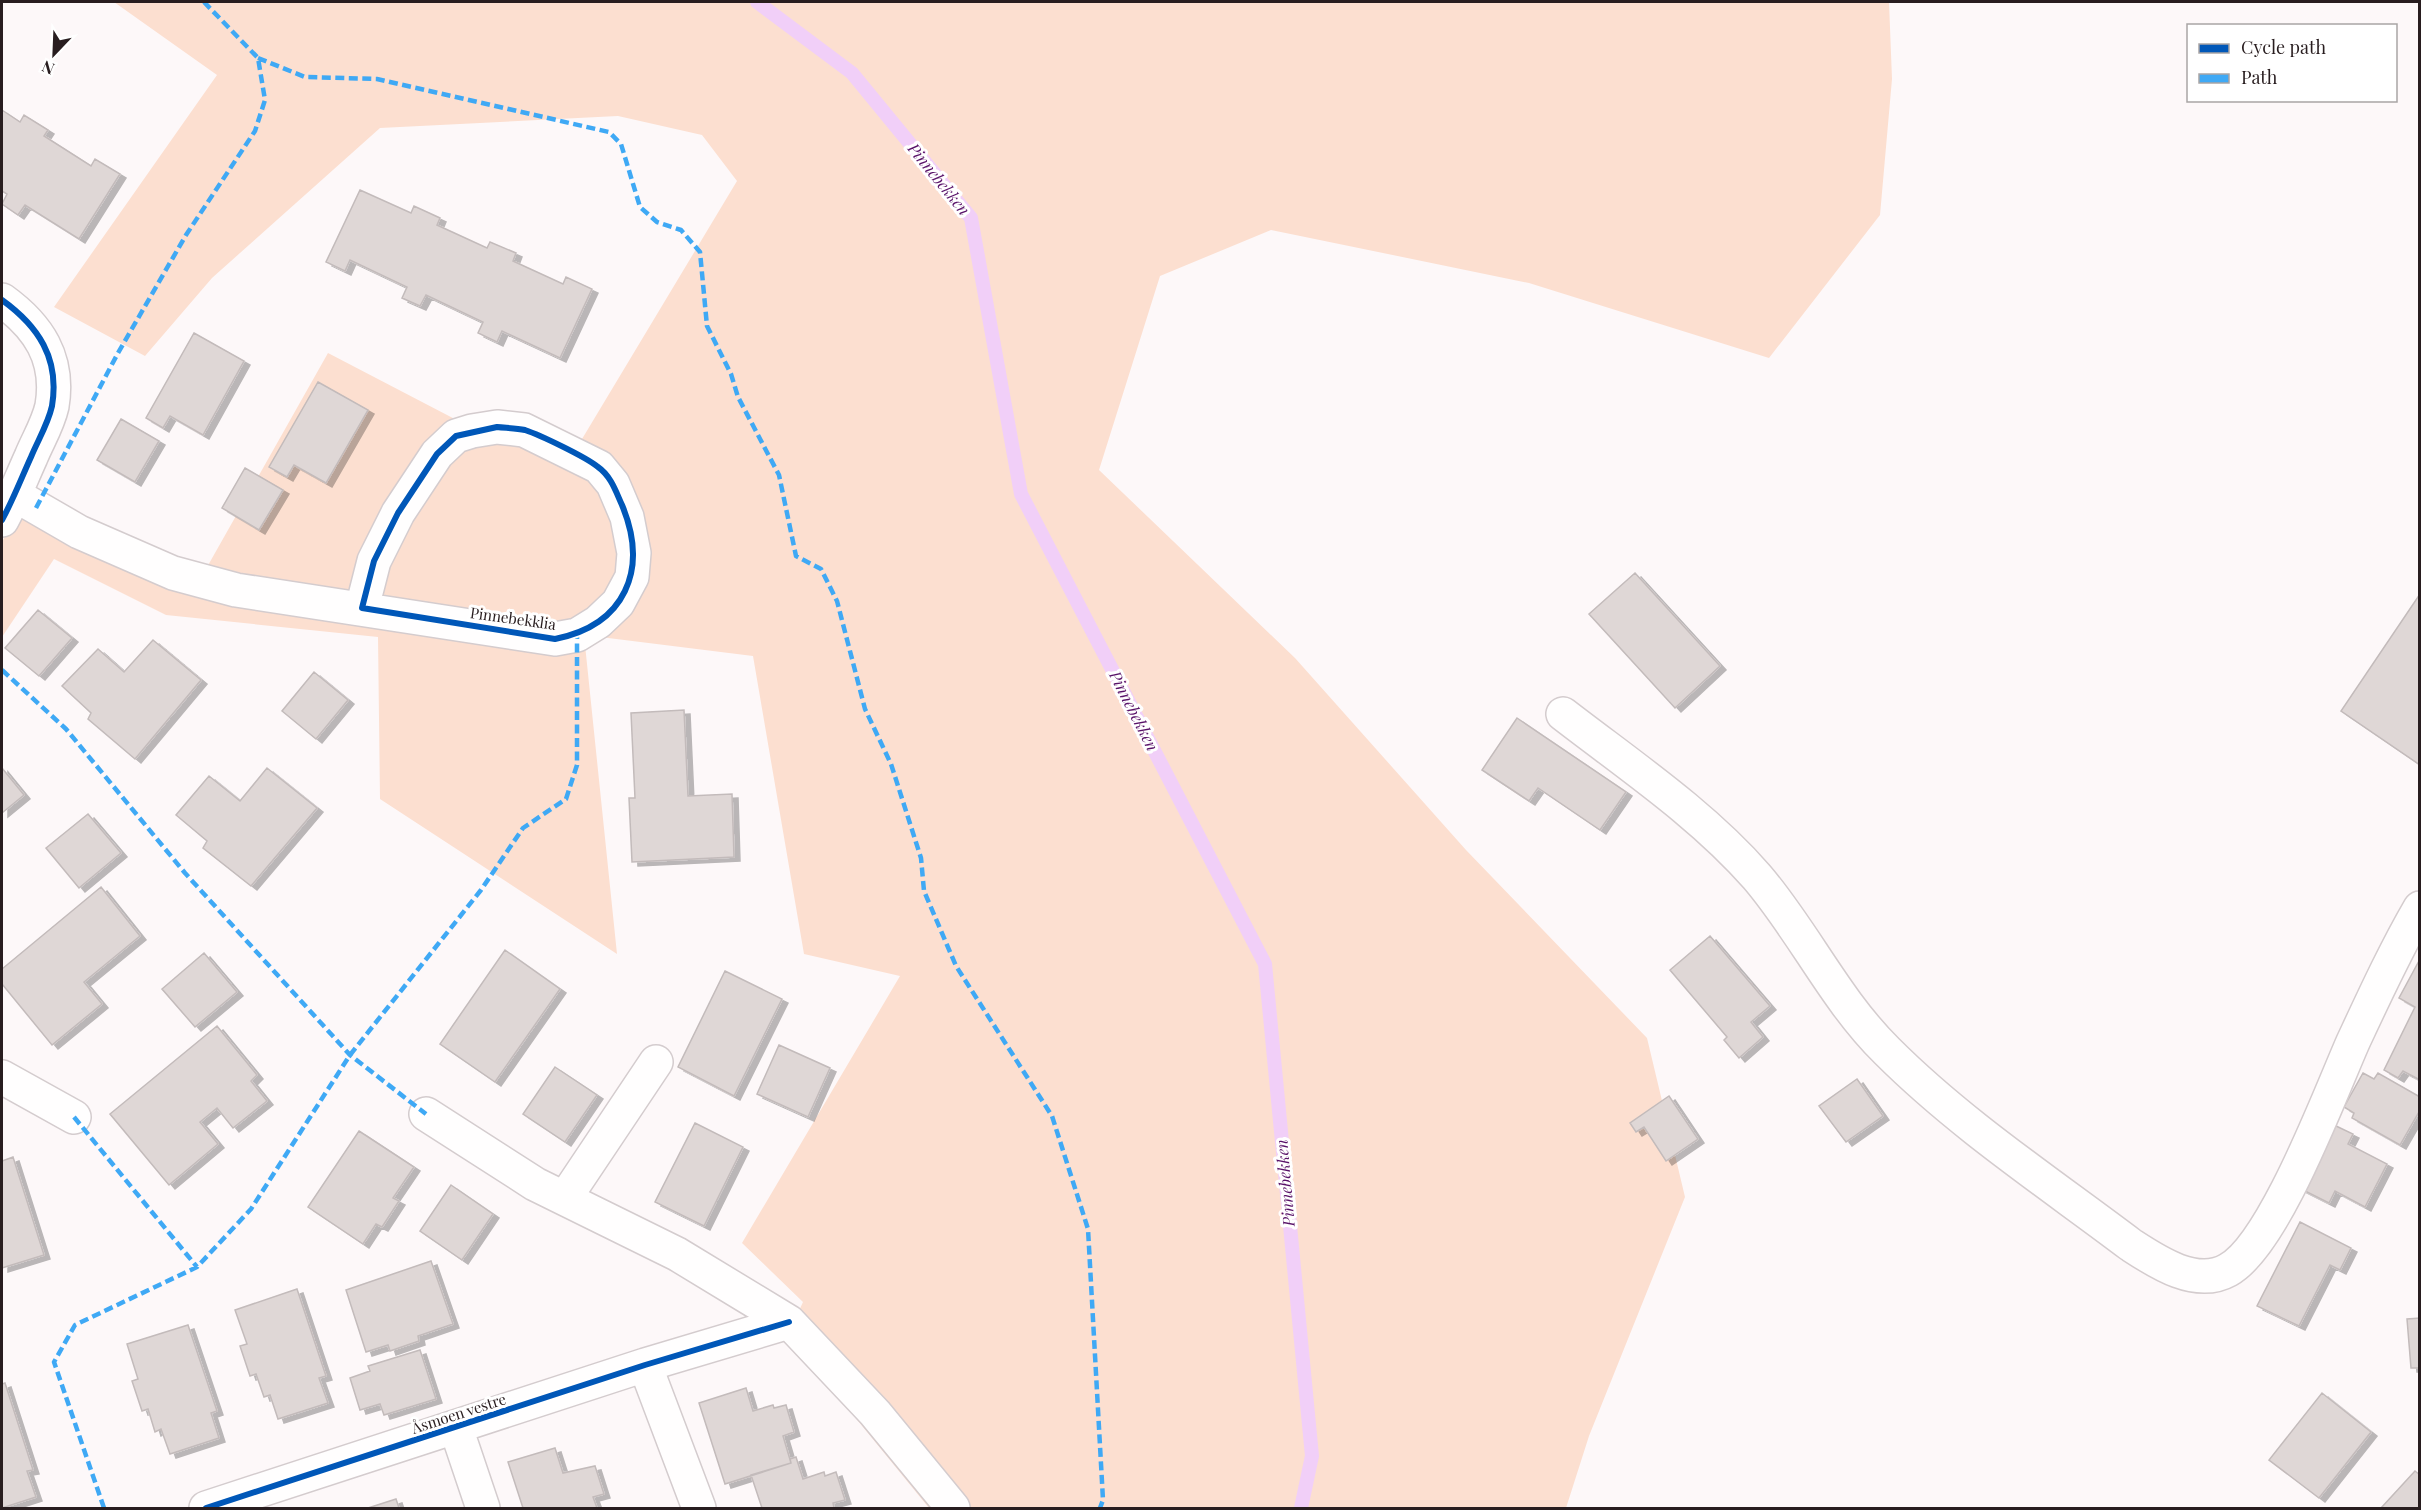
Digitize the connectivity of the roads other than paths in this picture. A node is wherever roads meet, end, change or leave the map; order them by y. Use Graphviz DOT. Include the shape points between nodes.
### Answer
graph roads {
  1 [pos="2,300"];
  2 [pos="8,508"];
  3 [pos="362,608"];
  4 [pos="1563,714"];
  5 [pos="2420,908"];
  6 [pos="656,1062"];
  7 [pos="2,1077"];
  8 [pos="426,1114"];
  9 [pos="74,1117"];
  10 [pos="565,1198"];
  11 [pos="789,1322"];
  12 [pos="645,1365"];
  13 [pos="456,1428"];
  14 [pos="283,1497"];
  15 [pos="206,1509"];
  16 [pos="483,1509"];
  17 [pos="699,1509"];
  18 [pos="953,1509"];
  1 -- 2 [label="street, Pinnebekklia" via="21,314 44,341 53,389 46,425"];
  2 -- 3 [label="street, Pinnebekklia" via="79,532 173,573 236,590"];
  3 -- 3 [label="street, Pinnebekklia" via="555,639 577,635 618,603 632,576 634,553 627,517 613,484 599,467 524,430 497,427 456,436 437,454 398,513 374,561"];
  4 -- 5 [label="street" via="1697,819 1755,875 1851,1009 1885,1050 1920,1083 2131,1245 2160,1264 2187,1273 2208,1276 2228,1270 2255,1245 2298,1169 2354,1042"];
  6 -- 10 [label="street"];
  7 -- 9 [label="street"];
  8 -- 10 [label="street" via="536,1184"];
  10 -- 11 [label="street" via="677,1254"];
  11 -- 12 [label="street, Åsmoen vestre"];
  11 -- 18 [label="street" via="874,1413"];
  12 -- 13 [label="street, Åsmoen vestre"];
  12 -- 17 [label="street"];
  13 -- 14 [label="street, Åsmoen vestre"];
  13 -- 16 [label="street"];
  14 -- 15 [label="street, Åsmoen vestre"];
}
